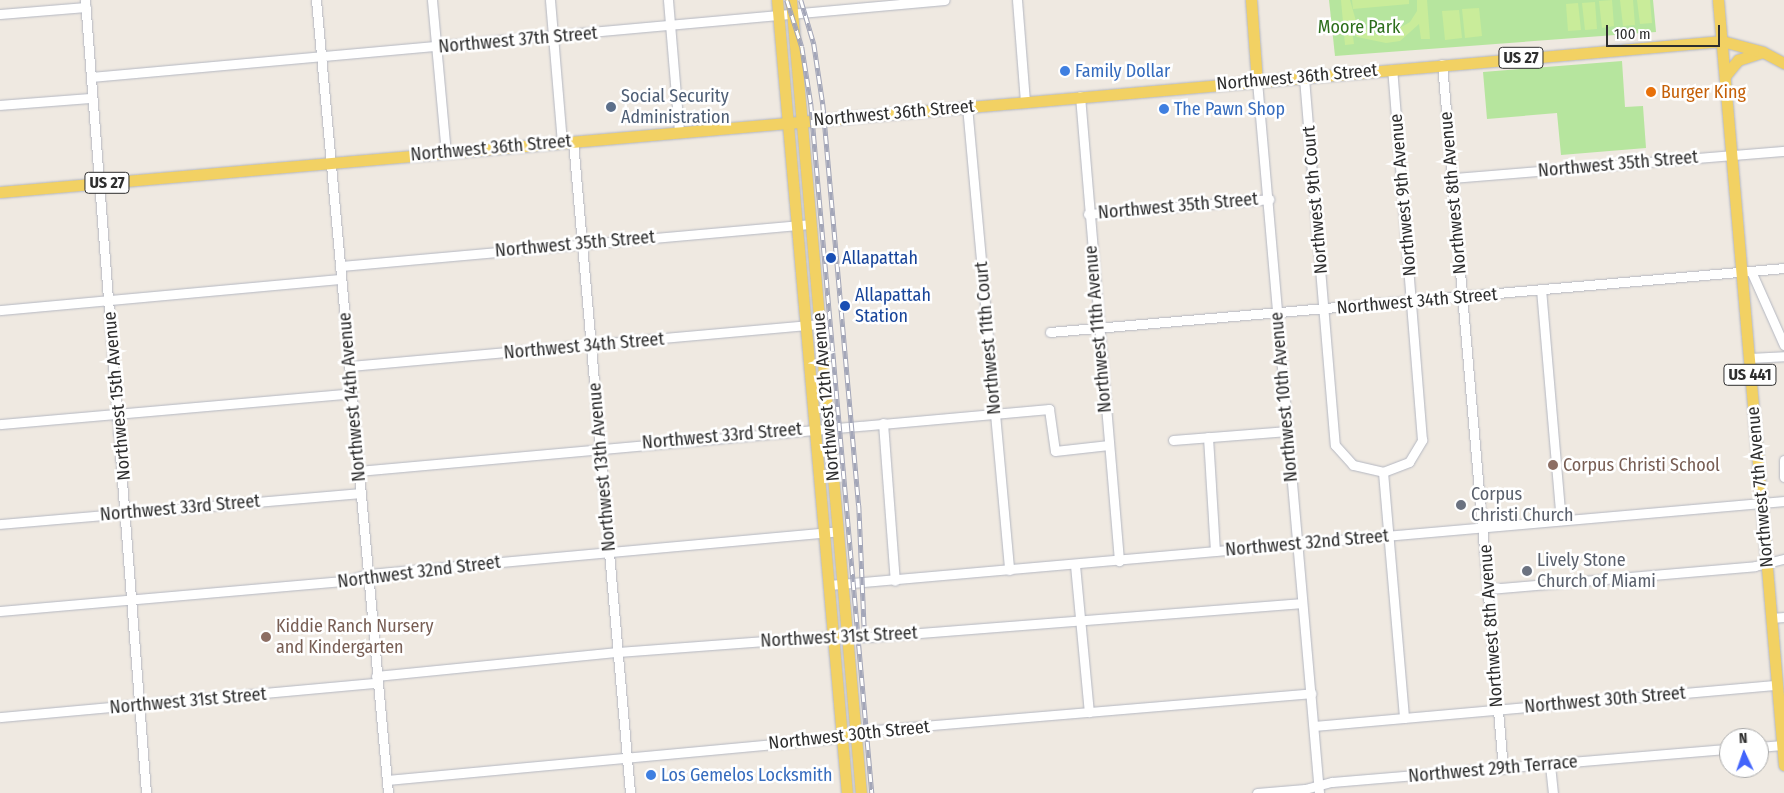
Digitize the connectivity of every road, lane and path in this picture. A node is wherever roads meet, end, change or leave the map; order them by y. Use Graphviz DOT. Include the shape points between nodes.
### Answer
graph roads {
  1 [pos="316,0"];
  2 [pos="432,0"];
  3 [pos="550,0"];
  4 [pos="668,0"];
  5 [pos="777,0"];
  6 [pos="791,0"];
  7 [pos="945,0"];
  8 [pos="1017,0"];
  9 [pos="1251,0"];
  10 [pos="1718,0"];
  11 [pos="85,3"];
  12 [pos="0,14"];
  13 [pos="792,14"];
  14 [pos="779,16"];
  15 [pos="671,26"];
  16 [pos="553,37"];
  17 [pos="1722,41"];
  18 [pos="436,47"];
  19 [pos="1763,52"];
  20 [pos="320,56"];
  21 [pos="1784,63"];
  22 [pos="1442,64"];
  23 [pos="1392,69"];
  24 [pos="1725,76"];
  25 [pos="91,77"];
  26 [pos="1304,78"];
  27 [pos="1258,81"];
  28 [pos="1080,96"];
  29 [pos="92,98"];
  30 [pos="1025,101"];
  31 [pos="0,106"];
  32 [pos="967,106"];
  33 [pos="803,121"];
  34 [pos="788,122"];
  35 [pos="679,131"];
  36 [pos="568,141"];
  37 [pos="1784,150"];
  38 [pos="446,153"];
  39 [pos="1732,155"];
  40 [pos="331,163"];
  41 [pos="1453,178"];
  42 [pos="99,183"];
  43 [pos="0,192"];
  44 [pos="1268,199"];
  45 [pos="1088,214"];
  46 [pos="810,224"];
  47 [pos="796,225"];
  48 [pos="582,244"];
  49 [pos="340,266"];
  50 [pos="1784,268"];
  51 [pos="1746,271"];
  52 [pos="341,280"];
  53 [pos="1541,289"];
  54 [pos="1462,297"];
  55 [pos="109,302"];
  56 [pos="1413,302"];
  57 [pos="1325,309"];
  58 [pos="0,310"];
  59 [pos="1277,312"];
  60 [pos="819,324"];
  61 [pos="805,325"];
  62 [pos="1100,328"];
  63 [pos="1050,332"];
  64 [pos="592,345"];
  65 [pos="1784,345"];
  66 [pos="1784,356"];
  67 [pos="1749,358"];
  68 [pos="350,366"];
  69 [pos="351,393"];
  70 [pos="995,412"];
  71 [pos="118,413"];
  72 [pos="883,423"];
  73 [pos="0,424"];
  74 [pos="830,427"];
  75 [pos="814,428"];
  76 [pos="1288,431"];
  77 [pos="1208,437"];
  78 [pos="1173,440"];
  79 [pos="1109,445"];
  80 [pos="600,448"];
  81 [pos="1784,460"];
  82 [pos="358,471"];
  83 [pos="1383,472"];
  84 [pos="1784,477"];
  85 [pos="360,493"];
  86 [pos="1784,501"];
  87 [pos="1761,503"];
  88 [pos="127,513"];
  89 [pos="1562,520"];
  90 [pos="0,524"];
  91 [pos="1484,527"];
  92 [pos="837,530"];
  93 [pos="824,532"];
  94 [pos="1390,536"];
  95 [pos="1297,546"];
  96 [pos="609,551"];
  97 [pos="1215,551"];
  98 [pos="1784,560"];
  99 [pos="1119,562"];
  100 [pos="1766,563"];
  101 [pos="1075,565"];
  102 [pos="1009,570"];
  103 [pos="368,574"];
  104 [pos="895,581"];
  105 [pos="842,584"];
  106 [pos="829,586"];
  107 [pos="1489,589"];
  108 [pos="131,600"];
  109 [pos="1302,603"];
  110 [pos="0,611"];
  111 [pos="1784,617"];
  112 [pos="1771,618"];
  113 [pos="1080,620"];
  114 [pos="833,637"];
  115 [pos="847,637"];
  116 [pos="618,652"];
  117 [pos="376,680"];
  118 [pos="1777,684"];
  119 [pos="1311,693"];
  120 [pos="140,705"];
  121 [pos="1498,709"];
  122 [pos="1089,712"];
  123 [pos="0,717"];
  124 [pos="1404,718"];
  125 [pos="1314,726"];
  126 [pos="855,734"];
  127 [pos="842,736"];
  128 [pos="1782,738"];
  129 [pos="1769,743"];
  130 [pos="1719,750"];
  131 [pos="627,757"];
  132 [pos="1550,765"];
  133 [pos="1784,765"];
  134 [pos="1503,769"];
  135 [pos="846,778"];
  136 [pos="386,780"];
  137 [pos="1319,789"];
  138 [pos="146,793"];
  139 [pos="388,793"];
  140 [pos="630,793"];
  141 [pos="847,793"];
  142 [pos="852,793"];
  143 [pos="860,793"];
  144 [pos="1258,793"];
  145 [pos="1552,793"];
  1 -- 20 [label="street, Northwest 14th Avenue"];
  2 -- 18 [label="street"];
  3 -- 16 [label="street, Northwest 13th Avenue"];
  4 -- 15 [label="street"];
  5 -- 14 [label="main road, Northwest 12th Avenue"];
  6 -- 13 [label="main road, Northwest 12th Avenue"];
  7 -- 13 [label="street, Northwest 37th Street"];
  8 -- 30 [label="street"];
  9 -- 27 [label="main road, Northwest 10th Avenue"];
  10 -- 17 [label="main road, Northwest 7th Avenue / US 441"];
  11 -- 12 [label="street"];
  11 -- 25 [label="street, Northwest 15th Avenue"];
  13 -- 14 [label="street, Northwest 37th Street"];
  13 -- 33 [label="main road, Northwest 12th Avenue"];
  14 -- 15 [label="street, Northwest 37th Street"];
  14 -- 34 [label="main road, Northwest 12th Avenue"];
  15 -- 16 [label="street, Northwest 37th Street"];
  15 -- 35 [label="street"];
  16 -- 18 [label="street, Northwest 37th Street"];
  16 -- 36 [label="street, Northwest 13th Avenue"];
  17 -- 19 [label="main road, Northwest 36th Street / US 27"];
  17 -- 22 [label="main road, Northwest 36th Street / US 27"];
  17 -- 24 [label="main road, Northwest 7th Avenue / US 441"];
  18 -- 20 [label="street, Northwest 37th Street"];
  18 -- 38 [label="street"];
  19 -- 21 [label="main road, Northwest 36th Street / US 27"];
  19 -- 24 [label="main road" via="1738,60"];
  20 -- 25 [label="street, Northwest 37th Street"];
  20 -- 40 [label="street, Northwest 14th Avenue"];
  22 -- 23 [label="main road, Northwest 36th Street / US 27"];
  22 -- 41 [label="street, Northwest 8th Avenue"];
  23 -- 26 [label="main road, Northwest 36th Street / US 27"];
  23 -- 56 [label="street, Northwest 9th Avenue"];
  24 -- 39 [label="main road, Northwest 7th Avenue / US 441"];
  25 -- 29 [label="street, Northwest 15th Avenue"];
  26 -- 27 [label="main road, Northwest 36th Street / US 27"];
  26 -- 57 [label="street, Northwest 9th Court"];
  27 -- 28 [label="main road, Northwest 36th Street / US 27"];
  27 -- 44 [label="street, Northwest 10th Avenue"];
  28 -- 30 [label="main road, Northwest 36th Street / US 27"];
  28 -- 45 [label="street, Northwest 11th Avenue"];
  29 -- 31 [label="street"];
  29 -- 42 [label="street, Northwest 15th Avenue"];
  30 -- 32 [label="main road, Northwest 36th Street / US 27"];
  32 -- 33 [label="main road, Northwest 36th Street / US 27"];
  32 -- 70 [label="street, Northwest 11th Court"];
  33 -- 34 [label="main road, Northwest 36th Street / US 27"];
  33 -- 46 [label="main road, Northwest 12th Avenue"];
  34 -- 35 [label="main road, Northwest 36th Street / US 27"];
  34 -- 47 [label="main road, Northwest 12th Avenue"];
  35 -- 36 [label="main road, Northwest 36th Street / US 27"];
  36 -- 38 [label="main road, Northwest 36th Street / US 27"];
  36 -- 48 [label="street, Northwest 13th Avenue"];
  37 -- 39 [label="street, Northwest 35th Street"];
  38 -- 40 [label="main road, Northwest 36th Street / US 27"];
  39 -- 41 [label="street, Northwest 35th Street"];
  39 -- 51 [label="main road, Northwest 7th Avenue / US 441"];
  40 -- 42 [label="main road, Northwest 36th Street / US 27"];
  40 -- 49 [label="street, Northwest 14th Avenue"];
  41 -- 54 [label="street, Northwest 8th Avenue"];
  42 -- 43 [label="main road, Northwest 36th Street / US 27"];
  42 -- 55 [label="street, Northwest 15th Avenue"];
  44 -- 45 [label="street, Northwest 35th Street"];
  44 -- 59 [label="street, Northwest 10th Avenue"];
  45 -- 62 [label="street, Northwest 11th Avenue"];
  46 -- 47 [label="street, Northwest 35th Street"];
  46 -- 60 [label="main road, Northwest 12th Avenue"];
  47 -- 48 [label="street, Northwest 35th Street"];
  47 -- 61 [label="main road, Northwest 12th Avenue"];
  48 -- 49 [label="street, Northwest 35th Street"];
  48 -- 64 [label="street, Northwest 13th Avenue"];
  49 -- 52 [label="street, Northwest 14th Avenue"];
  50 -- 51 [label="street, Northwest 34th Street"];
  51 -- 53 [label="street, Northwest 34th Street"];
  51 -- 65 [label="street" via="1757,283"];
  51 -- 67 [label="main road, Northwest 7th Avenue / US 441"];
  52 -- 55 [label="street"];
  52 -- 68 [label="street, Northwest 14th Avenue"];
  53 -- 54 [label="street, Northwest 34th Street"];
  53 -- 89 [label="street"];
  54 -- 56 [label="street, Northwest 34th Street"];
  54 -- 91 [label="street, Northwest 8th Avenue"];
  55 -- 58 [label="street"];
  55 -- 71 [label="street, Northwest 15th Avenue"];
  56 -- 57 [label="street, Northwest 34th Street"];
  56 -- 83 [label="street, Northwest 9th Avenue" via="1422,440 1409,462"];
  57 -- 59 [label="street, Northwest 34th Street"];
  57 -- 83 [label="street, Northwest 9th Court" via="1335,445 1353,465"];
  59 -- 62 [label="street, Northwest 34th Street"];
  59 -- 76 [label="street, Northwest 10th Avenue"];
  60 -- 61 [label="street, Northwest 34th Street"];
  60 -- 74 [label="main road, Northwest 12th Avenue"];
  61 -- 64 [label="street, Northwest 34th Street"];
  61 -- 75 [label="main road, Northwest 12th Avenue"];
  62 -- 63 [label="street, Northwest 34th Street"];
  62 -- 79 [label="street, Northwest 11th Avenue"];
  64 -- 68 [label="street, Northwest 34th Street"];
  64 -- 80 [label="street, Northwest 13th Avenue"];
  66 -- 67 [label="street"];
  67 -- 87 [label="main road, Northwest 7th Avenue / US 441"];
  68 -- 69 [label="street, Northwest 14th Avenue"];
  69 -- 71 [label="street"];
  69 -- 82 [label="street, Northwest 14th Avenue"];
  70 -- 72 [label="street, Northwest 33rd Street"];
  70 -- 79 [label="street, Northwest 33rd Street" via="1049,408 1055,451"];
  70 -- 102 [label="street, Northwest 11th Court"];
  71 -- 73 [label="street"];
  71 -- 88 [label="street, Northwest 15th Avenue"];
  72 -- 74 [label="street, Northwest 33rd Street"];
  72 -- 104 [label="street"];
  74 -- 75 [label="street, Northwest 33rd Street"];
  74 -- 92 [label="main road, Northwest 12th Avenue"];
  75 -- 80 [label="street, Northwest 33rd Street"];
  75 -- 93 [label="main road, Northwest 12th Avenue"];
  76 -- 77 [label="street"];
  76 -- 95 [label="street, Northwest 10th Avenue"];
  77 -- 78 [label="street"];
  77 -- 97 [label="street"];
  79 -- 99 [label="street, Northwest 11th Avenue"];
  80 -- 82 [label="street, Northwest 33rd Street"];
  80 -- 96 [label="street, Northwest 13th Avenue"];
  81 -- 84 [label="street"];
  82 -- 85 [label="street, Northwest 14th Avenue"];
  83 -- 94 [label="street"];
  85 -- 88 [label="street, Northwest 33rd Street"];
  85 -- 103 [label="street, Northwest 14th Avenue"];
  86 -- 87 [label="street, Northwest 32nd Street"];
  87 -- 89 [label="street, Northwest 32nd Street"];
  87 -- 100 [label="main road, Northwest 7th Avenue / US 441"];
  88 -- 90 [label="street, Northwest 33rd Street"];
  88 -- 108 [label="street, Northwest 15th Avenue"];
  89 -- 91 [label="street, Northwest 32nd Street"];
  91 -- 94 [label="street, Northwest 32nd Street"];
  91 -- 107 [label="street, Northwest 8th Avenue"];
  92 -- 93 [label="street, Northwest 32nd Street"];
  92 -- 105 [label="main road, Northwest 12th Avenue"];
  93 -- 96 [label="street, Northwest 32nd Street"];
  93 -- 106 [label="main road, Northwest 12th Avenue"];
  94 -- 95 [label="street, Northwest 32nd Street"];
  94 -- 124 [label="street"];
  95 -- 97 [label="street, Northwest 32nd Street"];
  95 -- 109 [label="street, Northwest 10th Avenue"];
  96 -- 103 [label="street, Northwest 32nd Street"];
  96 -- 116 [label="street, Northwest 13th Avenue"];
  97 -- 99 [label="street, Northwest 32nd Street"];
  98 -- 100 [label="street"];
  99 -- 101 [label="street, Northwest 32nd Street"];
  100 -- 107 [label="street"];
  100 -- 112 [label="main road, Northwest 7th Avenue / US 441"];
  101 -- 102 [label="street, Northwest 32nd Street"];
  101 -- 113 [label="street"];
  102 -- 104 [label="street, Northwest 32nd Street"];
  103 -- 108 [label="street, Northwest 32nd Street" via="346,581"];
  103 -- 117 [label="street, Northwest 14th Avenue"];
  104 -- 105 [label="street, Northwest 32nd Street"];
  105 -- 106 [label="street, Northwest 32nd Street"];
  105 -- 115 [label="main road, Northwest 12th Avenue"];
  106 -- 114 [label="main road, Northwest 12th Avenue"];
  107 -- 121 [label="street, Northwest 8th Avenue"];
  108 -- 110 [label="street, Northwest 32nd Street"];
  108 -- 120 [label="street, Northwest 15th Avenue"];
  109 -- 113 [label="street, Northwest 31st Street"];
  109 -- 119 [label="street, Northwest 10th Avenue"];
  111 -- 112 [label="street"];
  112 -- 118 [label="main road, Northwest 7th Avenue / US 441"];
  113 -- 115 [label="street, Northwest 31st Street"];
  113 -- 122 [label="street"];
  114 -- 115 [label="street, Northwest 31st Street"];
  114 -- 116 [label="street, Northwest 31st Street"];
  114 -- 127 [label="main road, Northwest 12th Avenue"];
  115 -- 126 [label="main road, Northwest 12th Avenue"];
  116 -- 117 [label="street, Northwest 31st Street"];
  116 -- 131 [label="street, Northwest 13th Avenue"];
  117 -- 120 [label="street, Northwest 31st Street"];
  117 -- 136 [label="street, Northwest 14th Avenue"];
  118 -- 121 [label="street, Northwest 30th Street"];
  118 -- 128 [label="main road, Northwest 7th Avenue / US 441"];
  119 -- 122 [label="street, Northwest 30th Street"];
  119 -- 125 [label="street, Northwest 10th Avenue"];
  120 -- 123 [label="street, Northwest 31st Street"];
  120 -- 138 [label="street, Northwest 15th Avenue"];
  121 -- 124 [label="street, Northwest 30th Street"];
  121 -- 134 [label="street, Northwest 8th Avenue"];
  122 -- 126 [label="street, Northwest 30th Street"];
  124 -- 125 [label="street, Northwest 30th Street"];
  125 -- 137 [label="street, Northwest 10th Avenue"];
  126 -- 127 [label="street, Northwest 30th Street"];
  126 -- 143 [label="main road, Northwest 12th Avenue"];
  127 -- 131 [label="street, Northwest 30th Street"];
  127 -- 135 [label="main road, Northwest 12th Avenue"];
  128 -- 129 [label="street"];
  128 -- 133 [label="main road, Northwest 7th Avenue / US 441"];
  130 -- 132 [label="street, Northwest 29th Terrace"];
  131 -- 136 [label="street, Northwest 30th Street"];
  131 -- 140 [label="street, Northwest 13th Avenue"];
  132 -- 134 [label="street, Northwest 29th Terrace"];
  132 -- 145 [label="street"];
  134 -- 137 [label="street, Northwest 29th Terrace"];
  135 -- 141 [label="main road, Northwest 12th Avenue"];
  135 -- 142 [label="main road"];
  136 -- 139 [label="street, Northwest 14th Avenue"];
  137 -- 144 [label="street, Northwest 29th Terrace"];
}
